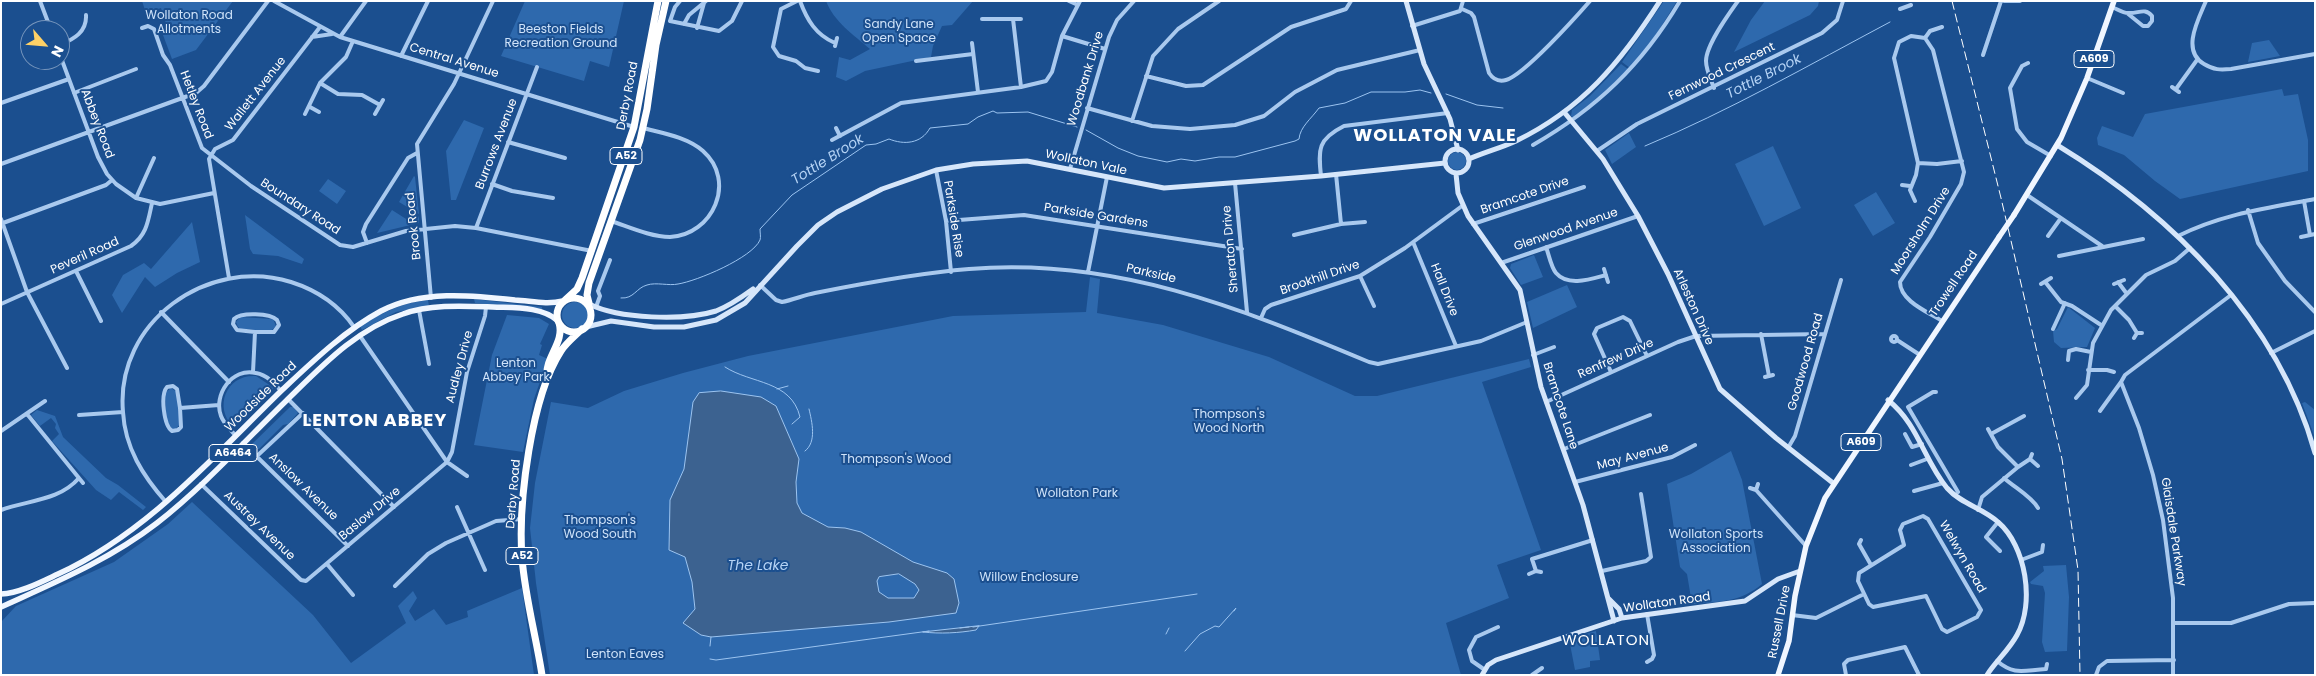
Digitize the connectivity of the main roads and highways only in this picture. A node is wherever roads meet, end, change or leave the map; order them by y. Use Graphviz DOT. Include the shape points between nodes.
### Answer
graph roads {
  1 [pos="658,1"];
  2 [pos="666,1"];
  3 [pos="2113,4"];
  4 [pos="431,298"];
  5 [pos="564,301"];
  6 [pos="591,305"];
  7 [pos="437,308"];
  8 [pos="558,322"];
  9 [pos="584,328"];
  10 [pos="547,376"];
  11 [pos="235,435"];
  12 [pos="243,443"];
  13 [pos="166,502"];
  14 [pos="173,510"];
  15 [pos="1800,572"];
  16 [pos="1,594"];
  17 [pos="1,607"];
  18 [pos="542,675"];
  19 [pos="1778,675"];
  1 -- 5 [label="highway, Derby Road / A52" via="634,128 579,285"];
  2 -- 6 [label="highway, Derby Road / A52" via="643,128 588,286"];
  3 -- 15 [label="main road, Trowell Road / A609, bridge" via="2087,78 2051,156 1833,484 1816,516"];
  4 -- 5 [label="main road, Woodside Road / A6464" via="472,295 548,304"];
  4 -- 7 [label="main road"];
  4 -- 11 [label="main road, Woodside Road / A6464" via="400,303 354,327"];
  5 -- 6 [label="highway" via="577,299"];
  5 -- 8 [label="highway, A52" via="558,310"];
  6 -- 9 [label="highway, A52" via="592,315"];
  7 -- 8 [label="main road, Woodside Road / A6464" via="486,307 544,312"];
  7 -- 12 [label="main road, Woodside Road / A6464" via="390,318 360,336 327,362"];
  8 -- 9 [label="highway" via="571,331"];
  8 -- 10 [label="highway, Derby Road / A52" via="560,333 546,369"];
  9 -- 10 [label="highway, Derby Road / A52" via="562,349"];
  10 -- 18 [label="highway, Derby Road / A52" via="529,456 522,519 523,567"];
  11 -- 12 [label="main road"];
  11 -- 13 [label="main road, Woodside Road / A6464"];
  12 -- 14 [label="main road, Woodside Road / A6464"];
  13 -- 14 [label="main road"];
  13 -- 16 [label="main road, Woodside Road / A6464" via="132,531 94,556 44,580"];
  14 -- 17 [label="main road, Woodside Road / A6464" via="108,557"];
  15 -- 19 [label="main road, Russell Drive / A609" via="1786,654"];
}
